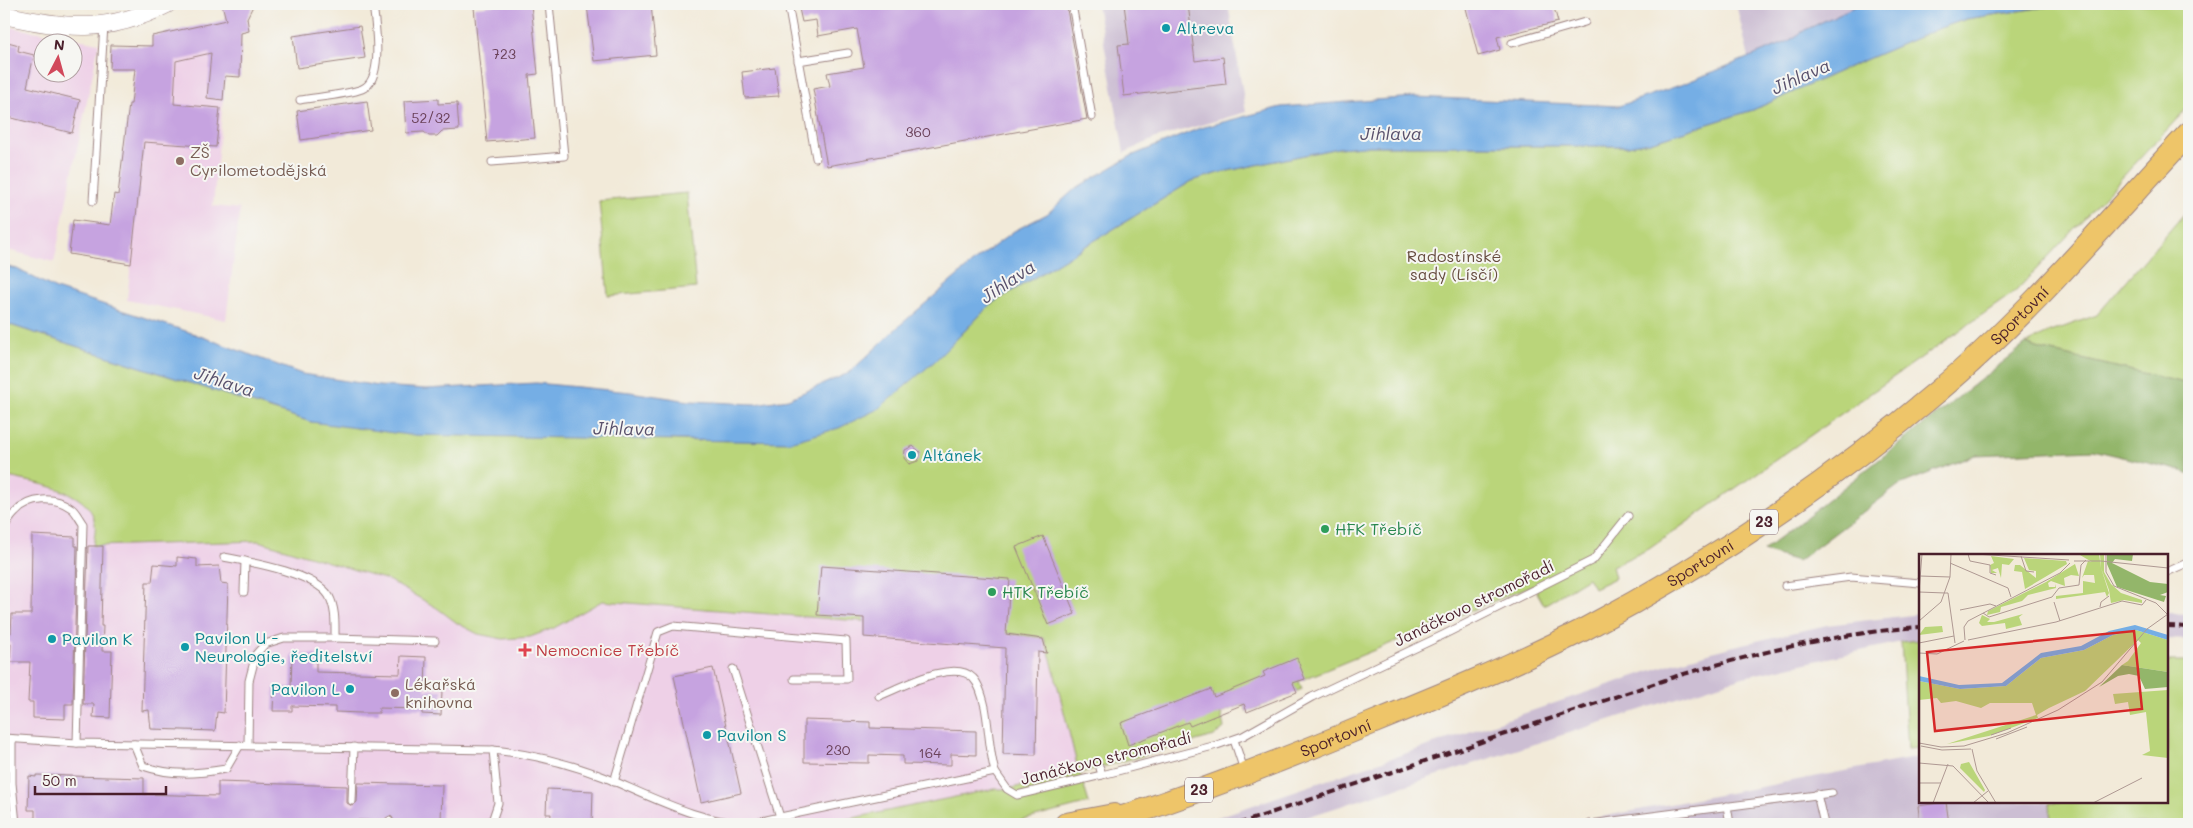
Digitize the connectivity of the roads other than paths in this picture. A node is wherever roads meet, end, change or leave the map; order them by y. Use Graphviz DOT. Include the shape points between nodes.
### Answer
graph roads {
  1 [pos="167,4"];
  2 [pos="372,4"];
  3 [pos="549,4"];
  4 [pos="788,4"];
  5 [pos="1072,4"];
  6 [pos="4,15"];
  7 [pos="1585,22"];
  8 [pos="104,25"];
  9 [pos="1512,43"];
  10 [pos="848,53"];
  11 [pos="798,61"];
  12 [pos="300,100"];
  13 [pos="1092,117"];
  14 [pos="2189,133"];
  15 [pos="816,158"];
  16 [pos="492,162"];
  17 [pos="93,201"];
  18 [pos="1628,516"];
  19 [pos="4,528"];
  20 [pos="224,557"];
  21 [pos="245,561"];
  22 [pos="2189,562"];
  23 [pos="2168,572"];
  24 [pos="1919,583"];
  25 [pos="1785,586"];
  26 [pos="244,592"];
  27 [pos="335,638"];
  28 [pos="435,641"];
  29 [pos="733,670"];
  30 [pos="794,679"];
  31 [pos="879,696"];
  32 [pos="8,738"];
  33 [pos="1234,740"];
  34 [pos="77,742"];
  35 [pos="134,744"];
  36 [pos="244,745"];
  37 [pos="354,747"];
  38 [pos="493,750"];
  39 [pos="995,772"];
  40 [pos="1245,773"];
  41 [pos="614,782"];
  42 [pos="1832,792"];
  43 [pos="1817,794"];
  44 [pos="352,801"];
  45 [pos="1727,806"];
  46 [pos="1152,808"];
  47 [pos="1656,816"];
  48 [pos="780,817"];
  49 [pos="16,824"];
  50 [pos="491,824"];
  51 [pos="1066,824"];
  52 [pos="1101,824"];
  53 [pos="1117,824"];
  54 [pos="1590,824"];
  55 [pos="1659,824"];
  56 [pos="1730,824"];
  57 [pos="1824,824"];
  1 -- 8 [label="street"];
  2 -- 12 [label="lane" via="376,36 372,80 363,88"];
  3 -- 16 [label="lane" via="564,156"];
  4 -- 11 [label="lane"];
  5 -- 13 [label="lane"];
  6 -- 8 [label="street" via="51,25"];
  7 -- 9 [label="lane"];
  8 -- 17 [label="lane"];
  10 -- 11 [label="lane"];
  11 -- 15 [label="lane"];
  14 -- 40 [label="main road, Sportovní / 23" via="2016,319 1939,391 1856,457 1756,528 1687,571 1545,648 1455,689"];
  18 -- 33 [label="lane, Janáčkovo stromořadí" via="1593,560 1312,697"];
  19 -- 34 [label="lane" via="17,510 31,502 47,499 73,509 83,524"];
  20 -- 21 [label="lane"];
  21 -- 26 [label="lane"];
  21 -- 27 [label="lane" via="313,582 328,595 335,612"];
  22 -- 23 [label="lane"];
  24 -- 25 [label="lane" via="1851,577"];
  27 -- 28 [label="lane"];
  27 -- 36 [label="lane" via="284,638 265,644 256,654 249,681"];
  29 -- 48 [label="lane"];
  30 -- 41 [label="lane" via="847,678 846,641 673,626 658,632"];
  31 -- 39 [label="lane" via="931,675 954,670 967,674 976,682 983,699"];
  32 -- 34 [label="lane, Janáčkovo stromořadí"];
  32 -- 49 [label="lane"];
  33 -- 39 [label="lane, Janáčkovo stromořadí" via="1017,794 1007,789"];
  33 -- 40 [label="lane"];
  34 -- 35 [label="lane, Janáčkovo stromořadí"];
  35 -- 36 [label="lane, Janáčkovo stromořadí"];
  35 -- 36 [label="lane" via="142,766 162,772 186,773 226,769"];
  36 -- 37 [label="lane, Janáčkovo stromořadí"];
  37 -- 38 [label="lane, Janáčkovo stromořadí"];
  37 -- 44 [label="lane"];
  38 -- 41 [label="lane, Janáčkovo stromořadí" via="558,761"];
  38 -- 50 [label="lane" via="498,804"];
  39 -- 48 [label="lane, Janáčkovo stromořadí"];
  40 -- 46 [label="main road, Sportovní / 23"];
  41 -- 48 [label="lane, Janáčkovo stromořadí" via="719,821 752,823"];
  42 -- 43 [label="lane"];
  43 -- 45 [label="lane"];
  43 -- 57 [label="lane"];
  45 -- 47 [label="lane"];
  45 -- 56 [label="lane"];
  46 -- 51 [label="main road"];
  46 -- 52 [label="main road, Sportovní / 23"];
  46 -- 53 [label="main road"];
  47 -- 54 [label="lane"];
  47 -- 55 [label="lane"];
}
